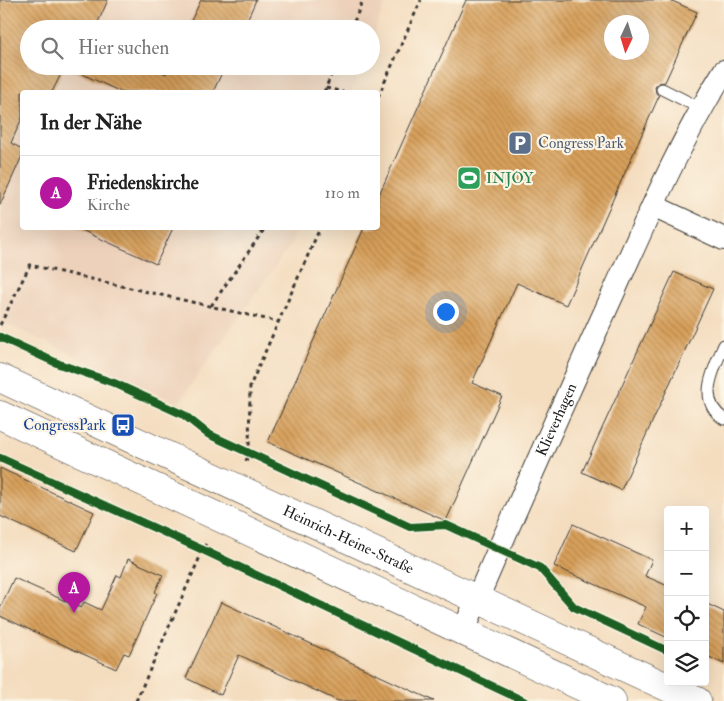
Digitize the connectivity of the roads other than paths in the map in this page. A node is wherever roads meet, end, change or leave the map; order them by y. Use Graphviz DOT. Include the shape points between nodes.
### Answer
graph roads {
  1 [pos="724,71"];
  2 [pos="662,89"];
  3 [pos="700,108"];
  4 [pos="653,206"];
  5 [pos="724,239"];
  6 [pos="724,345"];
  7 [pos="0,378"];
  8 [pos="0,415"];
  9 [pos="724,419"];
  10 [pos="477,599"];
  11 [pos="463,632"];
  12 [pos="612,701"];
  13 [pos="697,701"];
  1 -- 3 [label="street, Klieverhagen"];
  2 -- 3 [label="lane"];
  3 -- 4 [label="street, Klieverhagen"];
  4 -- 5 [label="street"];
  4 -- 10 [label="street, Klieverhagen"];
  6 -- 9 [label="lane" via="709,382 710,400 716,414"];
  7 -- 10 [label="street, Heinrich-Heine-Straße"];
  8 -- 11 [label="street"];
  10 -- 11 [label="street, Klieverhagen"];
  10 -- 13 [label="street, Heinrich-Heine-Straße"];
  11 -- 12 [label="street"];
}
